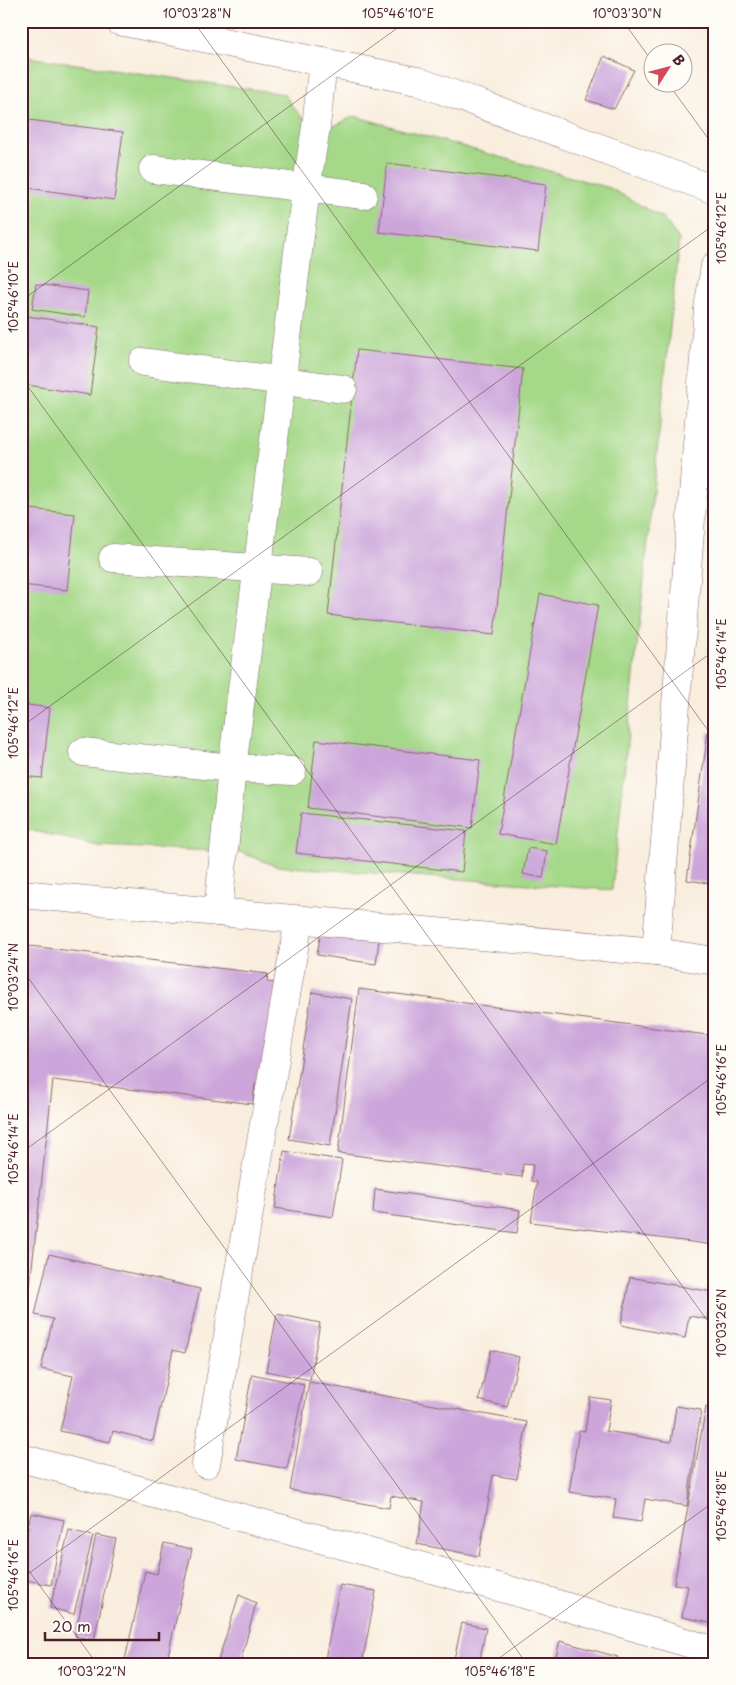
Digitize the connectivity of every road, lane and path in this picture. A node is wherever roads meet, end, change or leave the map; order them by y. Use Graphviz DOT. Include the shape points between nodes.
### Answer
graph roads {
  1 [pos="119,21"];
  2 [pos="323,62"];
  3 [pos="153,168"];
  4 [pos="306,189"];
  5 [pos="715,190"];
  6 [pos="363,195"];
  7 [pos="715,266"];
  8 [pos="143,362"];
  9 [pos="282,380"];
  10 [pos="342,389"];
  11 [pos="113,558"];
  12 [pos="258,569"];
  13 [pos="309,572"];
  14 [pos="83,752"];
  15 [pos="232,768"];
  16 [pos="292,771"];
  17 [pos="21,894"];
  18 [pos="218,912"];
  19 [pos="299,919"];
  20 [pos="656,952"];
  21 [pos="715,961"];
  22 [pos="21,1458"];
  23 [pos="206,1464"];
  24 [pos="715,1650"];
  1 -- 2 [label="street"];
  2 -- 4 [label="street"];
  2 -- 5 [label="street" via="417,81"];
  3 -- 4 [label="street"];
  4 -- 6 [label="street"];
  4 -- 9 [label="street"];
  7 -- 20 [label="street" via="708,309"];
  8 -- 9 [label="street"];
  9 -- 10 [label="street"];
  9 -- 12 [label="street"];
  11 -- 12 [label="street"];
  12 -- 13 [label="street"];
  12 -- 15 [label="street"];
  14 -- 15 [label="street"];
  15 -- 16 [label="street"];
  15 -- 18 [label="street"];
  17 -- 18 [label="street"];
  18 -- 19 [label="street"];
  19 -- 20 [label="street"];
  19 -- 23 [label="street"];
  20 -- 21 [label="street"];
  22 -- 24 [label="street" via="527,1595"];
}
